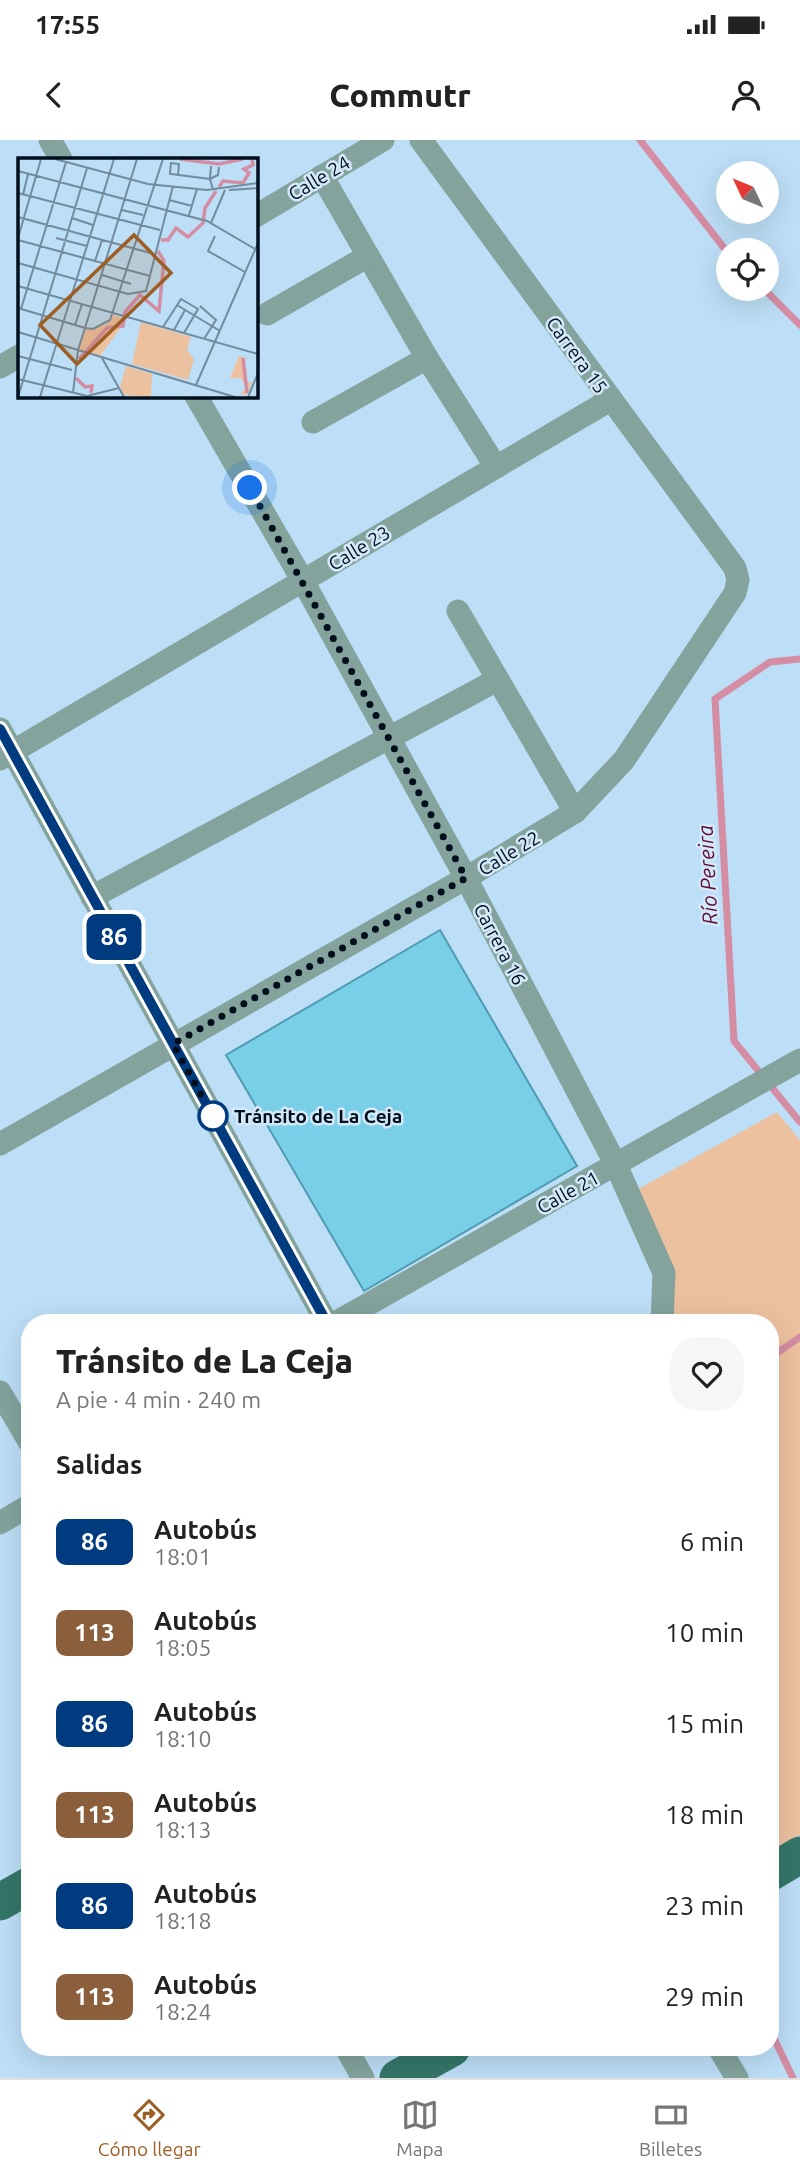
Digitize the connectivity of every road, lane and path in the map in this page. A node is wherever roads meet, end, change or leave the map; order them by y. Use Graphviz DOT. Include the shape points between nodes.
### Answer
graph roads {
  1 [pos="50,140"];
  2 [pos="383,140"];
  3 [pos="421,140"];
  4 [pos="60,158"];
  5 [pos="322,176"];
  6 [pos="257,215"];
  7 [pos="368,256"];
  8 [pos="267,314"];
  9 [pos="18,357"];
  10 [pos="427,358"];
  11 [pos="0,367"];
  12 [pos="197,397"];
  13 [pos="610,400"];
  14 [pos="313,422"];
  15 [pos="495,467"];
  16 [pos="735,568"];
  17 [pos="303,581"];
  18 [pos="458,611"];
  19 [pos="497,680"];
  20 [pos="0,729"];
  21 [pos="390,739"];
  22 [pos="6,755"];
  23 [pos="575,812"];
  24 [pos="466,878"];
  25 [pos="92,897"];
  26 [pos="173,1044"];
  27 [pos="800,1060"];
  28 [pos="0,1144"];
  29 [pos="616,1165"];
  30 [pos="322,1314"];
  31 [pos="351,1314"];
  32 [pos="662,1314"];
  33 [pos="0,1392"];
  34 [pos="21,1428"];
  35 [pos="21,1510"];
  36 [pos="0,1523"];
  37 [pos="800,1856"];
  38 [pos="779,1867"];
  39 [pos="21,1890"];
  40 [pos="0,1902"];
  41 [pos="351,2056"];
  42 [pos="438,2056"];
  43 [pos="724,2056"];
  44 [pos="363,2078"];
  45 [pos="398,2078"];
  46 [pos="737,2078"];
  1 -- 4 [label="street"];
  2 -- 5 [label="street, Calle 24"];
  3 -- 13 [label="street, Carrera 15"];
  5 -- 6 [label="street, Calle 24"];
  5 -- 7 [label="street"];
  7 -- 8 [label="street"];
  7 -- 10 [label="street"];
  9 -- 11 [label="street"];
  10 -- 14 [label="street"];
  10 -- 15 [label="street"];
  12 -- 17 [label="street, Carrera 16"];
  13 -- 15 [label="street, Calle 23"];
  13 -- 16 [label="street, Carrera 15"];
  15 -- 17 [label="street, Calle 23"];
  16 -- 23 [label="street, Calle 22" via="735,593 624,760"];
  17 -- 21 [label="street, Carrera 16"];
  17 -- 22 [label="street, Calle 23"];
  18 -- 19 [label="street"];
  19 -- 21 [label="street"];
  19 -- 23 [label="street"];
  20 -- 22 [label="street"];
  21 -- 24 [label="street, Carrera 16"];
  21 -- 25 [label="street"];
  22 -- 25 [label="street"];
  23 -- 24 [label="street, Calle 22"];
  24 -- 26 [label="street, Calle 22"];
  24 -- 29 [label="street, Carrera 16"];
  25 -- 26 [label="street"];
  26 -- 28 [label="street, Calle 22"];
  26 -- 30 [label="street"];
  27 -- 29 [label="street, Calle 21"];
  29 -- 31 [label="street, Calle 21"];
  29 -- 32 [label="street, Carrera 16" via="664,1273"];
  33 -- 34 [label="street"];
  35 -- 36 [label="street"];
  37 -- 38 [label="main road"];
  39 -- 40 [label="main road"];
  41 -- 44 [label="street"];
  42 -- 45 [label="main road"];
  43 -- 46 [label="street"];
}
